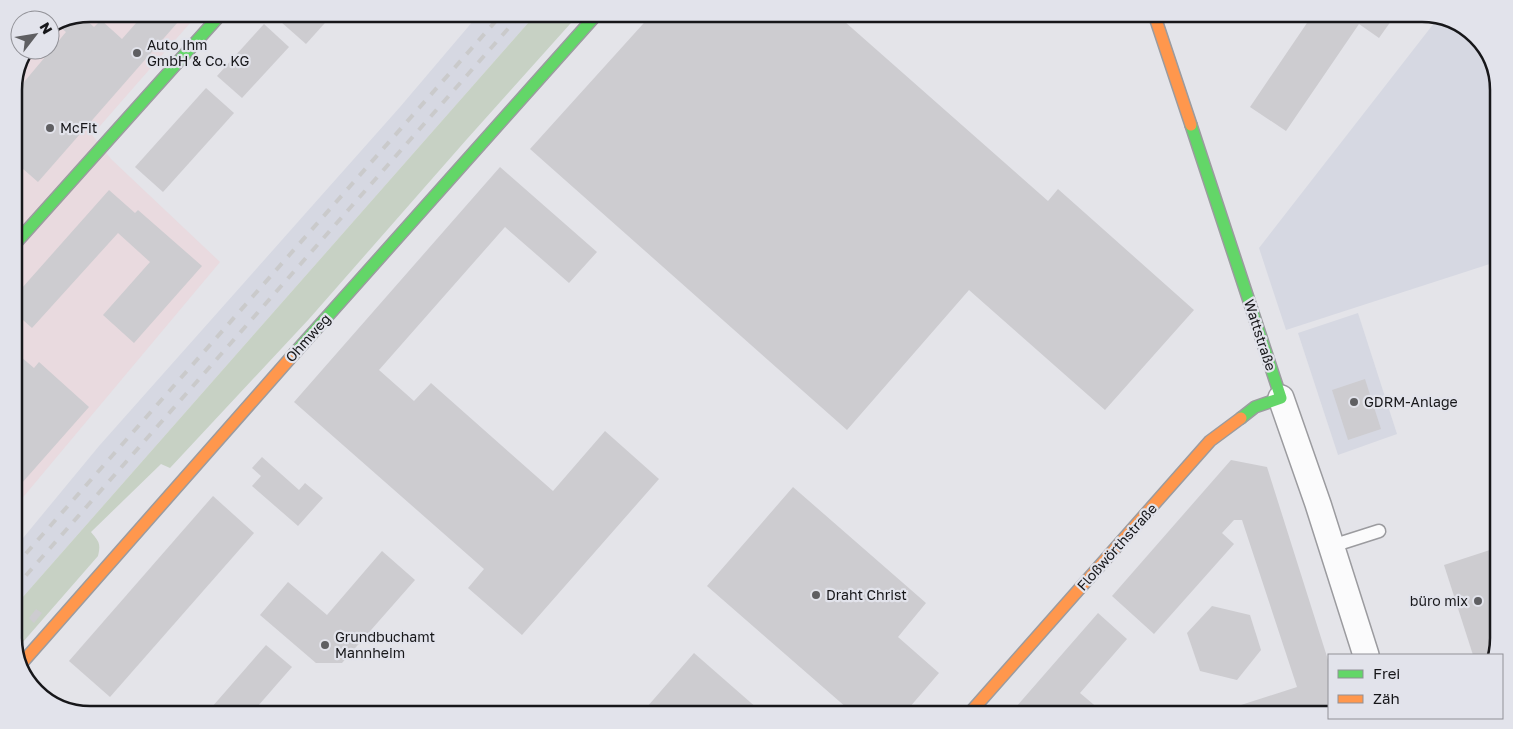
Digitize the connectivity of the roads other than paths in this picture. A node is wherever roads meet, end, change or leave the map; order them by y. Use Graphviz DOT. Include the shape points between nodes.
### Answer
graph roads {
  1 [pos="214,22"];
  2 [pos="590,22"];
  3 [pos="1157,22"];
  4 [pos="23,235"];
  5 [pos="1281,398"];
  6 [pos="1379,531"];
  7 [pos="1332,546"];
  8 [pos="1366,654"];
  9 [pos="26,659"];
  10 [pos="976,706"];
  1 -- 4 [label="street"];
  2 -- 9 [label="street, Ohmweg"];
  3 -- 5 [label="street, Wattstraße"];
  5 -- 7 [label="street, Wattstraße"];
  5 -- 10 [label="street, Floßwörthstraße" via="1255,407 1210,441"];
  6 -- 7 [label="lane"];
  7 -- 8 [label="street, Wattstraße"];
}
